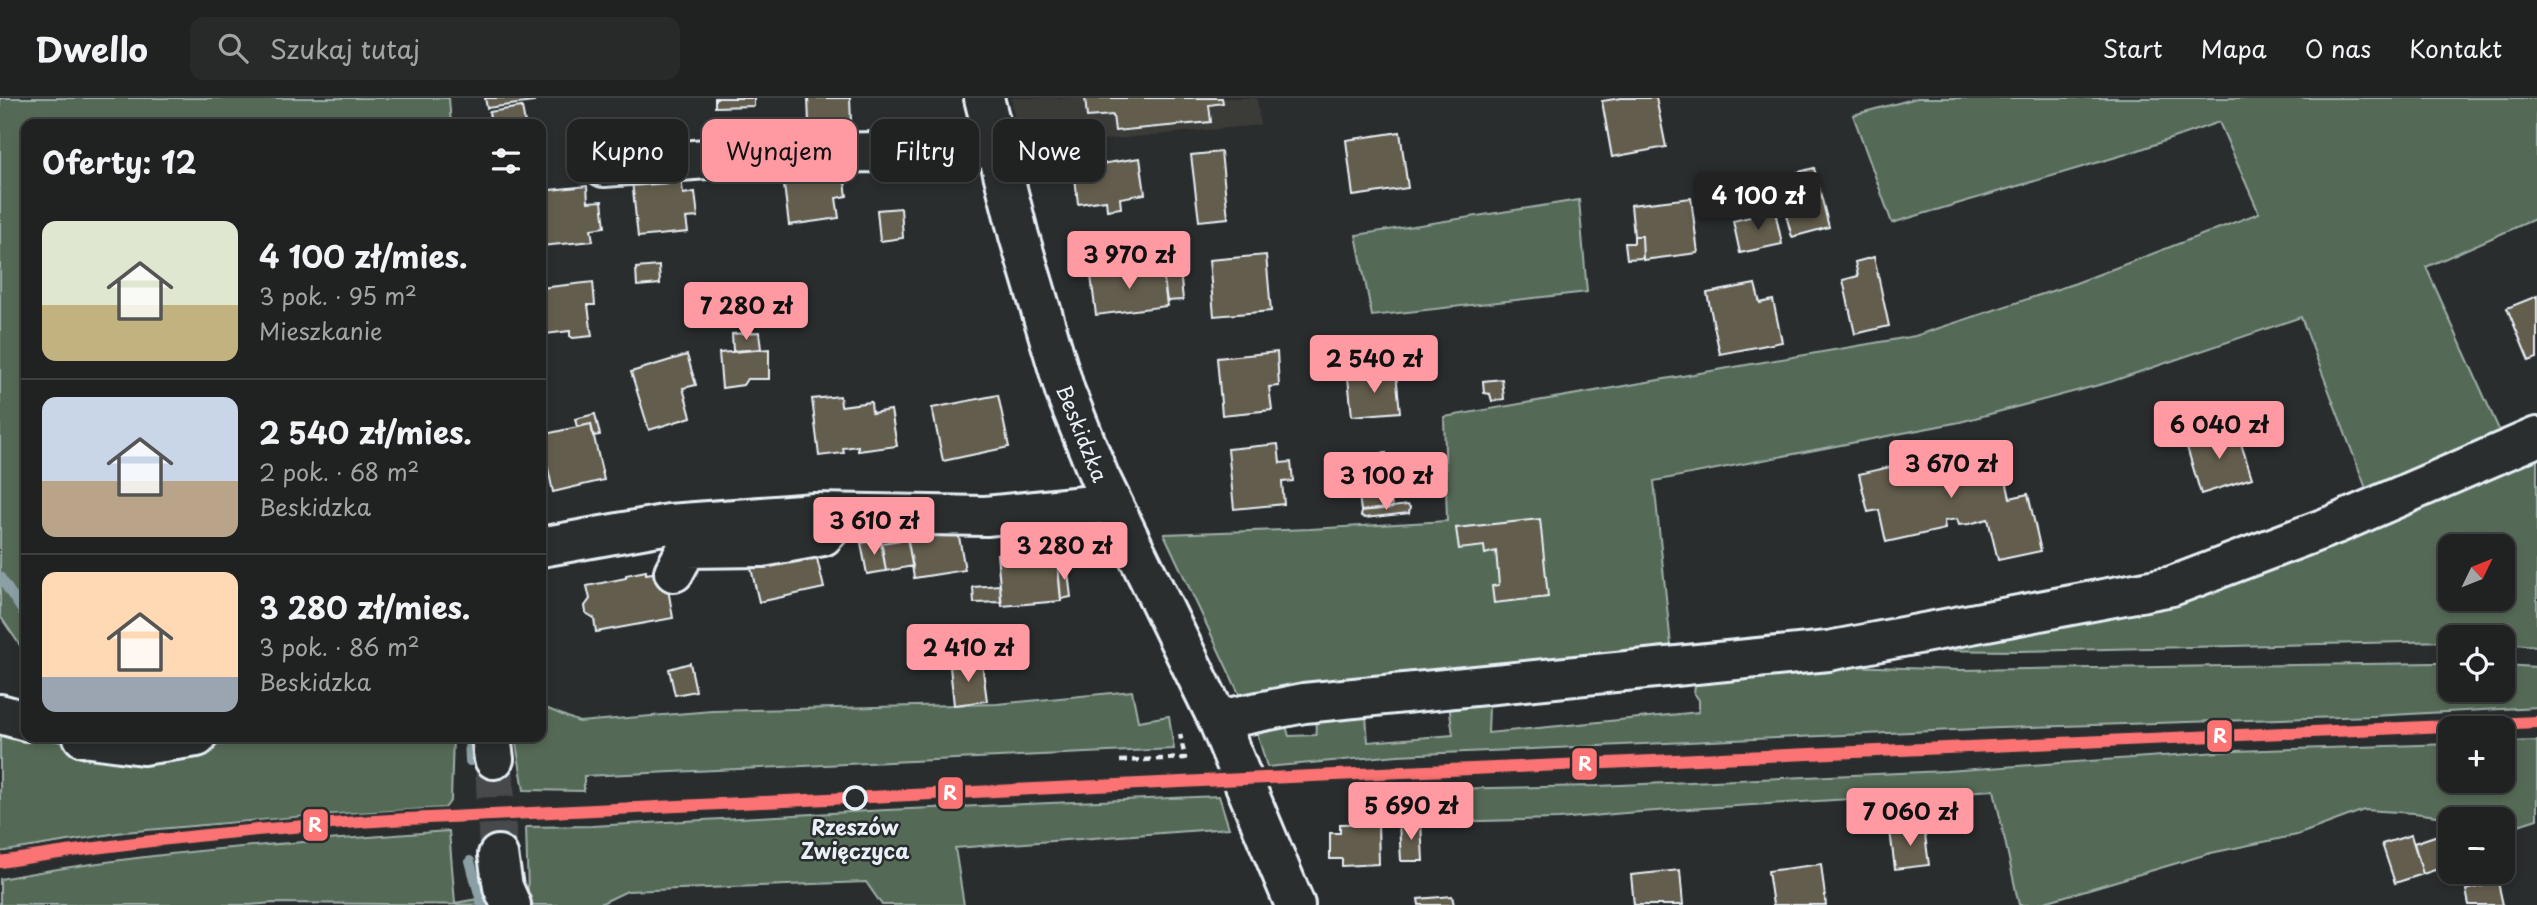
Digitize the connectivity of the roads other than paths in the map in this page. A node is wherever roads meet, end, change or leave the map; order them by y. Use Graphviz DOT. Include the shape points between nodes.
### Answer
graph roads {
  1 [pos="984,98"];
  2 [pos="993,132"];
  3 [pos="993,145"];
  4 [pos="688,161"];
  5 [pos="1006,182"];
  6 [pos="2537,437"];
  7 [pos="1112,503"];
  8 [pos="844,513"];
  9 [pos="546,546"];
  10 [pos="674,572"];
  11 [pos="0,714"];
  12 [pos="21,720"];
  13 [pos="1218,720"];
  14 [pos="116,742"];
  15 [pos="167,742"];
  16 [pos="498,855"];
  17 [pos="511,905"];
  18 [pos="1295,905"];
  1 -- 2 [label="street, Beskidzka"];
  3 -- 4 [label="street" via="960,155 877,152"];
  5 -- 7 [label="street, Beskidzka" via="1062,380"];
  6 -- 13 [label="street" via="2336,524 2172,586 1828,651 1304,703"];
  7 -- 8 [label="street" via="986,516"];
  7 -- 13 [label="street, Beskidzka"];
  8 -- 9 [label="street" via="669,524"];
  8 -- 10 [label="street" via="822,536 762,547 687,548"];
  11 -- 12 [label="street"];
  13 -- 18 [label="street, Beskidzka"];
  14 -- 15 [label="street" via="143,746"];
  16 -- 17 [label="street"];
}
